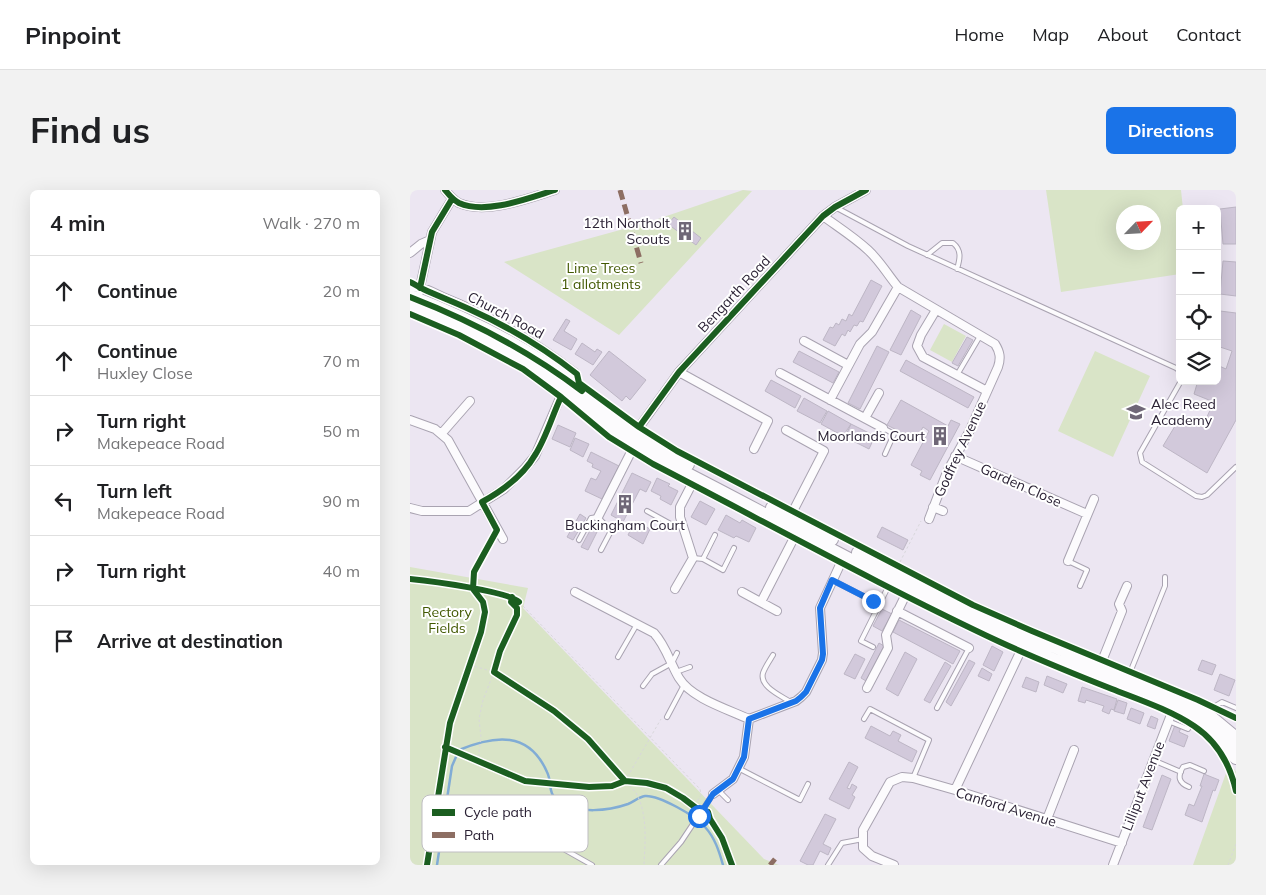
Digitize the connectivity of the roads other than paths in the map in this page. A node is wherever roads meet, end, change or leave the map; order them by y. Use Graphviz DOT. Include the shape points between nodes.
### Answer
graph roads {
  1 [pos="445,190"];
  2 [pos="556,190"];
  3 [pos="866,190"];
  4 [pos="452,199"];
  5 [pos="835,207"];
  6 [pos="823,216"];
  7 [pos="430,240"];
  8 [pos="410,253"];
  9 [pos="927,255"];
  10 [pos="957,269"];
  11 [pos="898,287"];
  12 [pos="413,296"];
  13 [pos="936,310"];
  14 [pos="980,336"];
  15 [pos="804,341"];
  16 [pos="848,365"];
  17 [pos="1176,368"];
  18 [pos="679,372"];
  19 [pos="576,373"];
  20 [pos="780,373"];
  21 [pos="957,375"];
  22 [pos="1179,385"];
  23 [pos="563,391"];
  24 [pos="988,391"];
  25 [pos="879,393"];
  26 [pos="830,400"];
  27 [pos="470,401"];
  28 [pos="865,418"];
  29 [pos="410,420"];
  30 [pos="883,428"];
  31 [pos="786,430"];
  32 [pos="442,433"];
  33 [pos="633,444"];
  34 [pos="754,449"];
  35 [pos="885,454"];
  36 [pos="955,456"];
  37 [pos="1236,467"];
  38 [pos="695,478"];
  39 [pos="1094,499"];
  40 [pos="482,502"];
  41 [pos="933,507"];
  42 [pos="410,508"];
  43 [pos="647,511"];
  44 [pos="943,511"];
  45 [pos="1087,514"];
  46 [pos="790,517"];
  47 [pos="598,518"];
  48 [pos="929,519"];
  49 [pos="682,525"];
  50 [pos="797,532"];
  51 [pos="715,536"];
  52 [pos="502,539"];
  53 [pos="579,540"];
  54 [pos="734,548"];
  55 [pos="601,550"];
  56 [pos="844,556"];
  57 [pos="693,558"];
  58 [pos="703,559"];
  59 [pos="1068,561"];
  60 [pos="1165,577"];
  61 [pos="832,580"];
  62 [pos="891,581"];
  63 [pos="1080,586"];
  64 [pos="1127,586"];
  65 [pos="676,589"];
  66 [pos="908,590"];
  67 [pos="575,592"];
  68 [pos="742,592"];
  69 [pos="873,601"];
  70 [pos="761,602"];
  71 [pos="897,610"];
  72 [pos="777,611"];
  73 [pos="636,624"];
  74 [pos="1024,646"];
  75 [pos="872,647"];
  76 [pos="969,648"];
  77 [pos="677,653"];
  78 [pos="773,655"];
  79 [pos="618,657"];
  80 [pos="672,663"];
  81 [pos="1100,666"];
  82 [pos="690,667"];
  83 [pos="676,672"];
  84 [pos="1128,677"];
  85 [pos="684,685"];
  86 [pos="643,686"];
  87 [pos="867,688"];
  88 [pos="792,703"];
  89 [pos="1174,707"];
  90 [pos="937,708"];
  91 [pos="1236,708"];
  92 [pos="1202,711"];
  93 [pos="667,717"];
  94 [pos="749,719"];
  95 [pos="864,719"];
  96 [pos="1168,721"];
  97 [pos="1188,729"];
  98 [pos="1236,739"];
  99 [pos="1074,750"];
  100 [pos="1236,757"];
  101 [pos="1153,760"];
  102 [pos="738,768"];
  103 [pos="1204,771"];
  104 [pos="1181,772"];
  105 [pos="912,778"];
  106 [pos="808,784"];
  107 [pos="1189,787"];
  108 [pos="954,790"];
  109 [pos="716,792"];
  110 [pos="728,800"];
  111 [pos="702,815"];
  112 [pos="710,819"];
  113 [pos="1047,820"];
  114 [pos="863,838"];
  115 [pos="1122,843"];
  116 [pos="569,852"];
  117 [pos="592,865"];
  118 [pos="661,865"];
  119 [pos="828,865"];
  120 [pos="894,865"];
  121 [pos="1113,865"];
  1 -- 4 [label="street"];
  2 -- 4 [label="street" via="504,205 474,207"];
  3 -- 5 [label="street, Bengarth Road"];
  4 -- 7 [label="street" via="435,225"];
  5 -- 6 [label="street, Bengarth Road"];
  5 -- 9 [label="lane"];
  6 -- 11 [label="street, Godfrey Avenue" via="868,250"];
  6 -- 18 [label="street, Bengarth Road"];
  7 -- 8 [label="street"];
  7 -- 12 [label="street"];
  9 -- 10 [label="lane"];
  9 -- 10 [label="lane" via="942,243 952,243 959,250"];
  10 -- 17 [label="lane"];
  11 -- 13 [label="street, Godfrey Avenue"];
  11 -- 16 [label="street"];
  12 -- 19 [label="street, Church Road" via="457,303 501,325"];
  12 -- 23 [label="highway, Church Road" via="462,330 538,372"];
  12 -- 33 [label="highway, Church Road" via="531,356 568,381"];
  13 -- 14 [label="street, Godfrey Avenue"];
  13 -- 21 [label="street, Godfrey Avenue" via="917,346 923,357"];
  14 -- 21 [label="lane"];
  14 -- 24 [label="street, Godfrey Avenue" via="999,351 998,367"];
  15 -- 16 [label="street"];
  16 -- 26 [label="street"];
  18 -- 33 [label="street, Bengarth Road"];
  18 -- 34 [label="street" via="768,421"];
  20 -- 26 [label="street"];
  21 -- 24 [label="street, Godfrey Avenue"];
  22 -- 37 [label="lane" via="1140,453 1142,462 1202,497"];
  23 -- 33 [label="highway, Church Road"];
  23 -- 40 [label="street" via="535,456 504,489"];
  24 -- 36 [label="street, Godfrey Avenue"];
  25 -- 28 [label="street"];
  26 -- 28 [label="street"];
  27 -- 32 [label="street"];
  28 -- 30 [label="street"];
  29 -- 32 [label="street"];
  30 -- 35 [label="lane" via="894,434"];
  31 -- 46 [label="street" via="824,450"];
  32 -- 40 [label="street"];
  33 -- 38 [label="highway, Church Road"];
  33 -- 46 [label="highway, Church Road" via="674,457"];
  33 -- 47 [label="street, Bengarth Road"];
  36 -- 41 [label="street, Godfrey Avenue"];
  36 -- 45 [label="street, Garden Close"];
  38 -- 49 [label="street" via="680,507"];
  38 -- 50 [label="highway, Church Road"];
  39 -- 45 [label="street"];
  40 -- 42 [label="street" via="469,512 422,512"];
  40 -- 52 [label="street"];
  41 -- 44 [label="street, Godfrey Avenue"];
  41 -- 48 [label="street, Godfrey Avenue"];
  43 -- 49 [label="lane" via="676,527"];
  45 -- 59 [label="street"];
  46 -- 81 [label="highway, Church Road" via="970,610"];
  47 -- 53 [label="lane" via="592,518"];
  47 -- 55 [label="lane" via="611,531"];
  49 -- 57 [label="street"];
  50 -- 56 [label="highway, Church Road"];
  50 -- 70 [label="street"];
  51 -- 58 [label="lane"];
  54 -- 58 [label="lane" via="723,570"];
  56 -- 61 [label="street"];
  56 -- 62 [label="highway, Church Road"];
  57 -- 58 [label="lane"];
  57 -- 65 [label="street"];
  59 -- 63 [label="lane" via="1087,570"];
  60 -- 84 [label="lane" via="1165,586"];
  61 -- 69 [label="lane"];
  61 -- 88 [label="street" via="820,608 822,660 806,692"];
  62 -- 66 [label="highway, Church Road"];
  62 -- 75 [label="lane" via="861,641"];
  64 -- 81 [label="street" via="1119,604 1122,611"];
  66 -- 71 [label="street"];
  66 -- 74 [label="highway, Church Road"];
  67 -- 73 [label="street"];
  68 -- 70 [label="street"];
  70 -- 72 [label="street"];
  71 -- 76 [label="street"];
  71 -- 87 [label="street" via="886,634 888,648"];
  73 -- 79 [label="lane"];
  73 -- 80 [label="street" via="654,633"];
  74 -- 89 [label="highway, Church Road"];
  74 -- 108 [label="street"];
  76 -- 90 [label="lane"];
  77 -- 80 [label="lane"];
  78 -- 88 [label="lane" via="763,671 764,681"];
  80 -- 83 [label="street"];
  80 -- 86 [label="lane" via="652,674"];
  81 -- 84 [label="highway, Church Road"];
  82 -- 83 [label="lane"];
  83 -- 85 [label="street"];
  84 -- 92 [label="highway, Church Road"];
  85 -- 93 [label="lane"];
  85 -- 94 [label="street" via="690,692"];
  88 -- 94 [label="street"];
  89 -- 96 [label="street, Lilliput Avenue"];
  89 -- 100 [label="highway, Church Road" via="1210,729"];
  91 -- 92 [label="lane" via="1222,702"];
  92 -- 98 [label="highway, Church Road"];
  94 -- 102 [label="street" via="744,757"];
  95 -- 105 [label="lane" via="870,709 929,740"];
  96 -- 97 [label="lane"];
  96 -- 101 [label="street, Lilliput Avenue"];
  99 -- 113 [label="street"];
  101 -- 104 [label="lane"];
  101 -- 115 [label="street, Lilliput Avenue"];
  102 -- 106 [label="lane" via="800,800"];
  102 -- 109 [label="street" via="733,779"];
  103 -- 104 [label="lane" via="1190,765"];
  104 -- 107 [label="lane" via="1180,782"];
  105 -- 108 [label="street, Canford Avenue"];
  105 -- 114 [label="street, Canford Avenue" via="902,776 890,782 863,830"];
  108 -- 113 [label="street, Canford Avenue"];
  109 -- 110 [label="lane"];
  109 -- 111 [label="lane"];
  111 -- 112 [label="lane"];
  111 -- 118 [label="lane"];
  113 -- 115 [label="street, Canford Avenue"];
  114 -- 119 [label="lane" via="842,843"];
  114 -- 120 [label="street" via="863,848 872,856"];
  115 -- 121 [label="street, Lilliput Avenue"];
  116 -- 117 [label="lane"];
}
